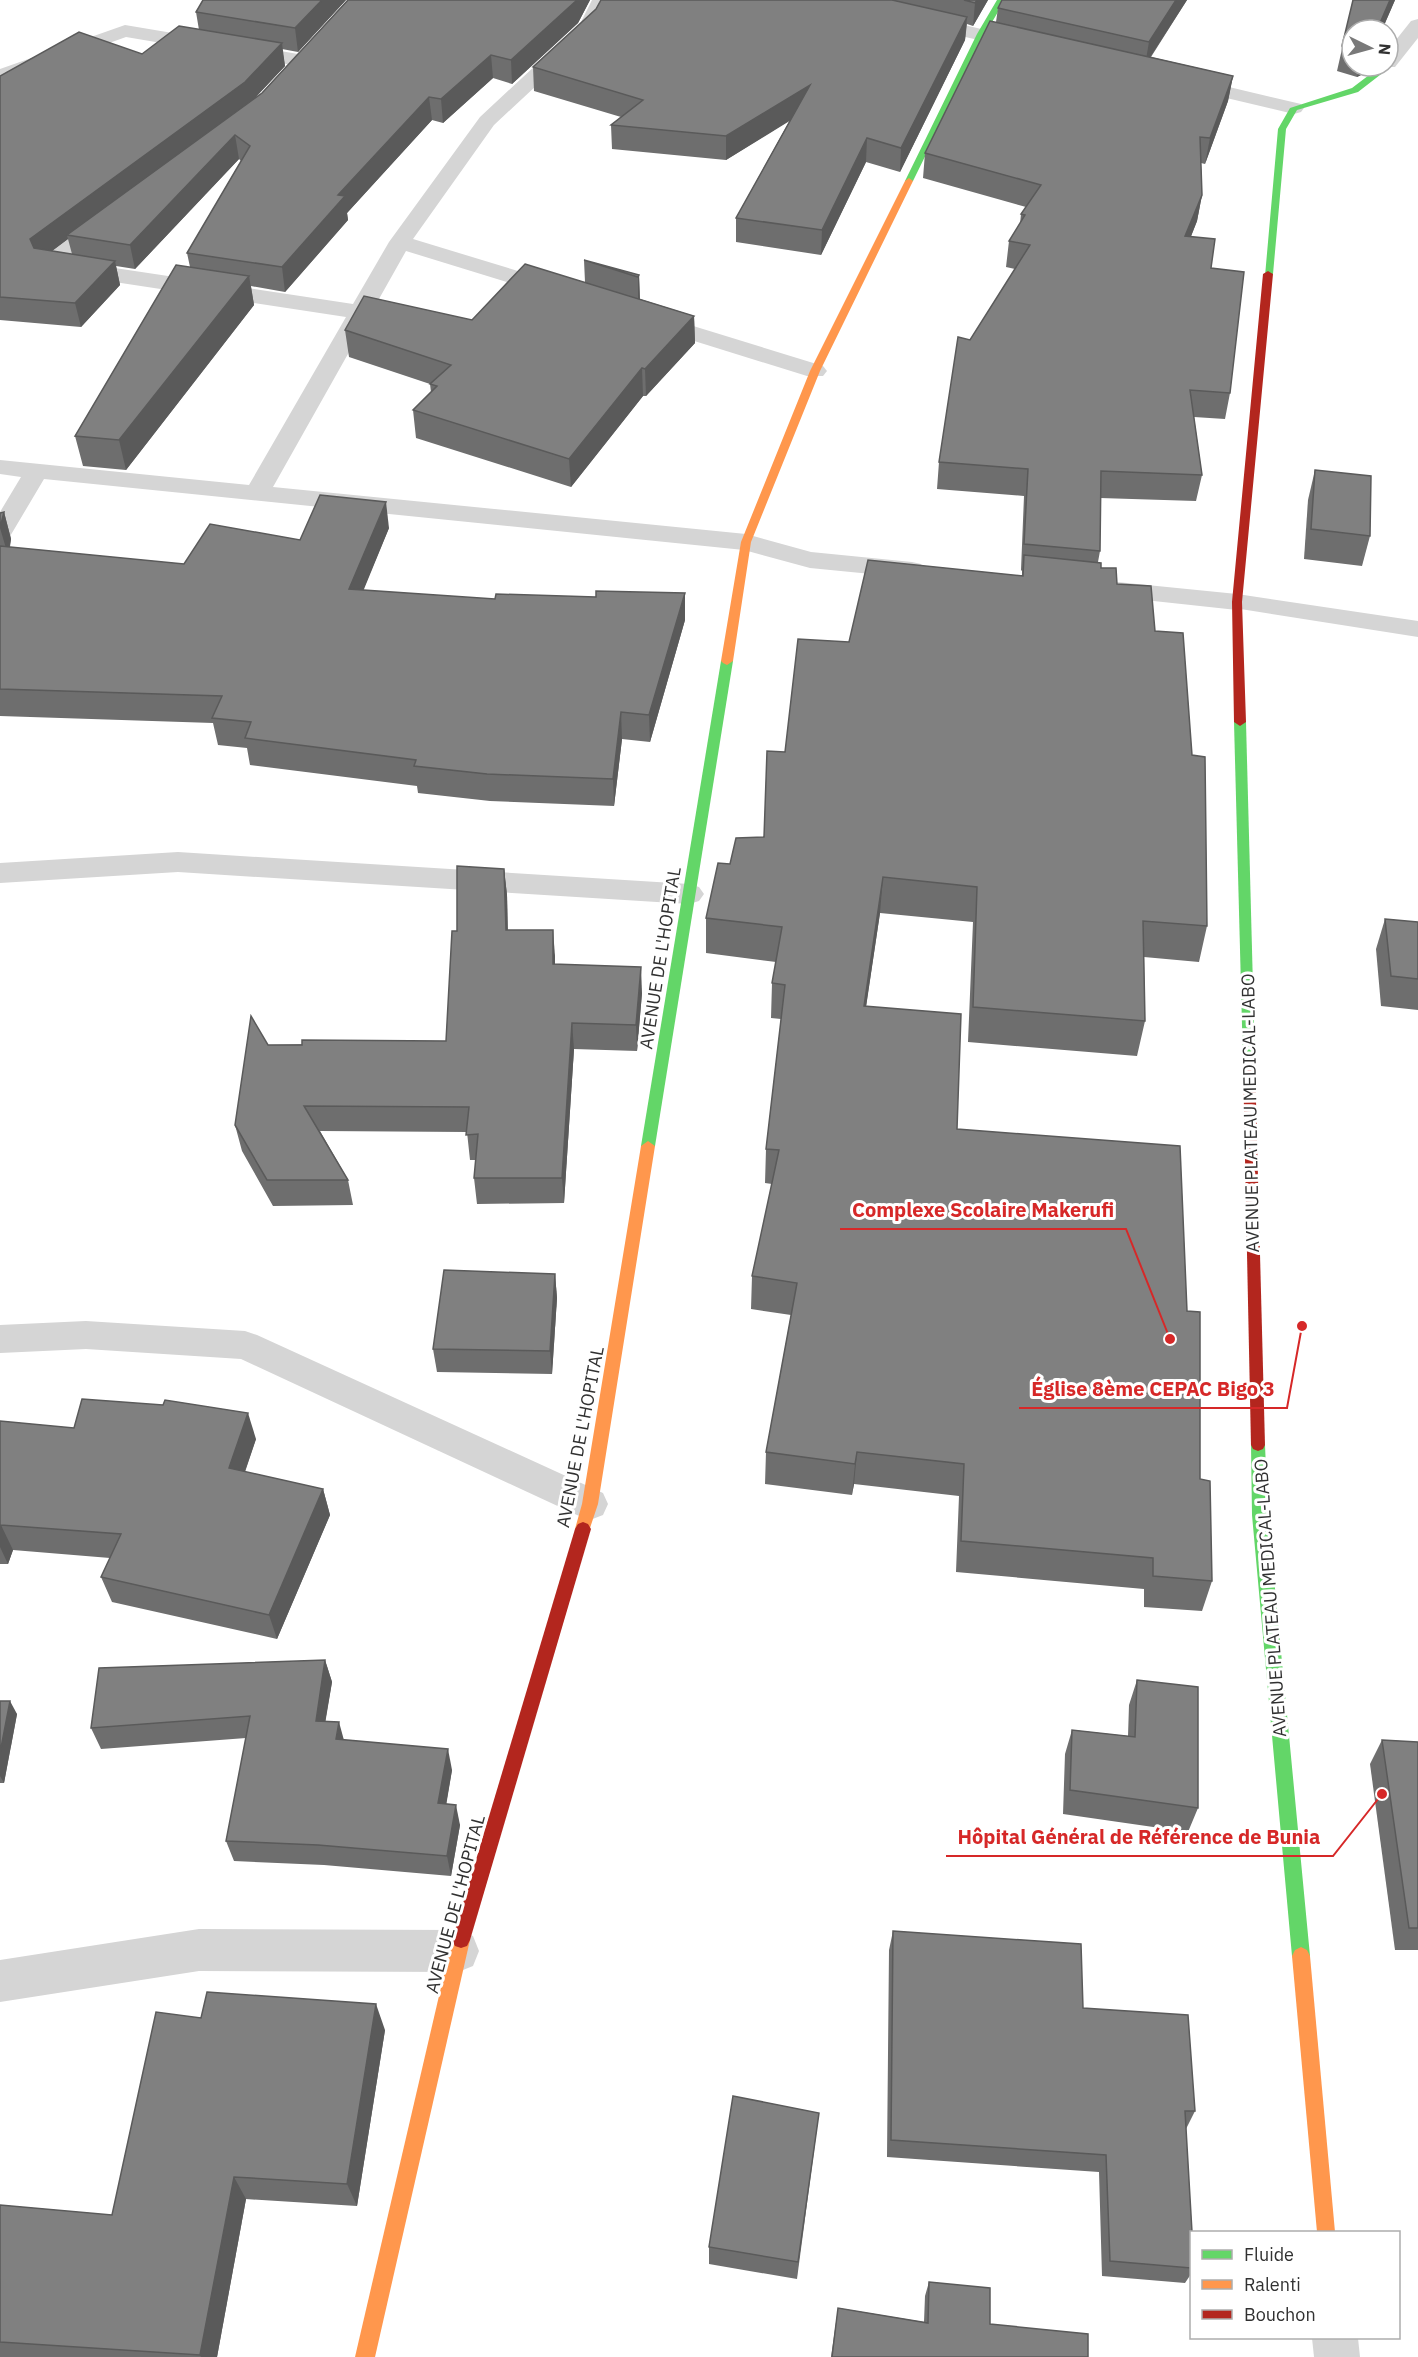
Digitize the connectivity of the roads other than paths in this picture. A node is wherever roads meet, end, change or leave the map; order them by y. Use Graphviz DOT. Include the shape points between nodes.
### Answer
graph roads {
  1 [pos="602,0"];
  2 [pos="1001,0"];
  3 [pos="903,17"];
  4 [pos="1418,25"];
  5 [pos="981,34"];
  6 [pos="320,43"];
  7 [pos="1039,48"];
  8 [pos="1400,48"];
  9 [pos="304,61"];
  10 [pos="0,76"];
  11 [pos="288,77"];
  12 [pos="1166,78"];
  13 [pos="1374,78"];
  14 [pos="1294,108"];
  15 [pos="124,209"];
  16 [pos="400,242"];
  17 [pos="579,298"];
  18 [pos="361,312"];
  19 [pos="635,315"];
  20 [pos="815,371"];
  21 [pos="0,467"];
  22 [pos="36,472"];
  23 [pos="257,493"];
  24 [pos="0,532"];
  25 [pos="746,542"];
  26 [pos="941,573"];
  27 [pos="1083,587"];
  28 [pos="1238,602"];
  29 [pos="1418,629"];
  30 [pos="0,873"];
  31 [pos="689,894"];
  32 [pos="0,1339"];
  33 [pos="590,1504"];
  34 [pos="458,1951"];
  35 [pos="0,1981"];
  36 [pos="1326,2231"];
  37 [pos="1335,2339"];
  38 [pos="365,2357"];
  39 [pos="1337,2357"];
  1 -- 16 [label="street" via="588,27 487,121"];
  2 -- 5 [label="street, AVENUE DE L'HOPITAL"];
  3 -- 5 [label="street"];
  4 -- 8 [label="street"];
  5 -- 7 [label="street"];
  5 -- 20 [label="street, AVENUE DE L'HOPITAL"];
  6 -- 9 [label="street"];
  9 -- 10 [label="lane" via="125,31"];
  9 -- 11 [label="street"];
  12 -- 14 [label="street"];
  13 -- 14 [label="street" via="1344,97"];
  14 -- 28 [label="street, AVENUE PLATEAU MEDICAL-LABO" via="1282,129"];
  15 -- 18 [label="street" via="48,265"];
  16 -- 17 [label="street"];
  16 -- 18 [label="street"];
  18 -- 23 [label="street"];
  19 -- 20 [label="street"];
  20 -- 25 [label="street, AVENUE DE L'HOPITAL"];
  21 -- 22 [label="street"];
  22 -- 23 [label="street"];
  22 -- 24 [label="street"];
  23 -- 25 [label="street"];
  25 -- 26 [label="street" via="810,560"];
  25 -- 31 [label="street, AVENUE DE L'HOPITAL"];
  27 -- 28 [label="street"];
  28 -- 29 [label="lane"];
  28 -- 36 [label="street, AVENUE PLATEAU MEDICAL-LABO" via="1260,1515"];
  30 -- 31 [label="street" via="178,862"];
  31 -- 33 [label="street, AVENUE DE L'HOPITAL"];
  32 -- 33 [label="street" via="86,1335 245,1345"];
  33 -- 34 [label="street, AVENUE DE L'HOPITAL"];
  34 -- 35 [label="street" via="199,1950"];
  34 -- 38 [label="street, AVENUE DE L'HOPITAL"];
  37 -- 39 [label="street"];
}
